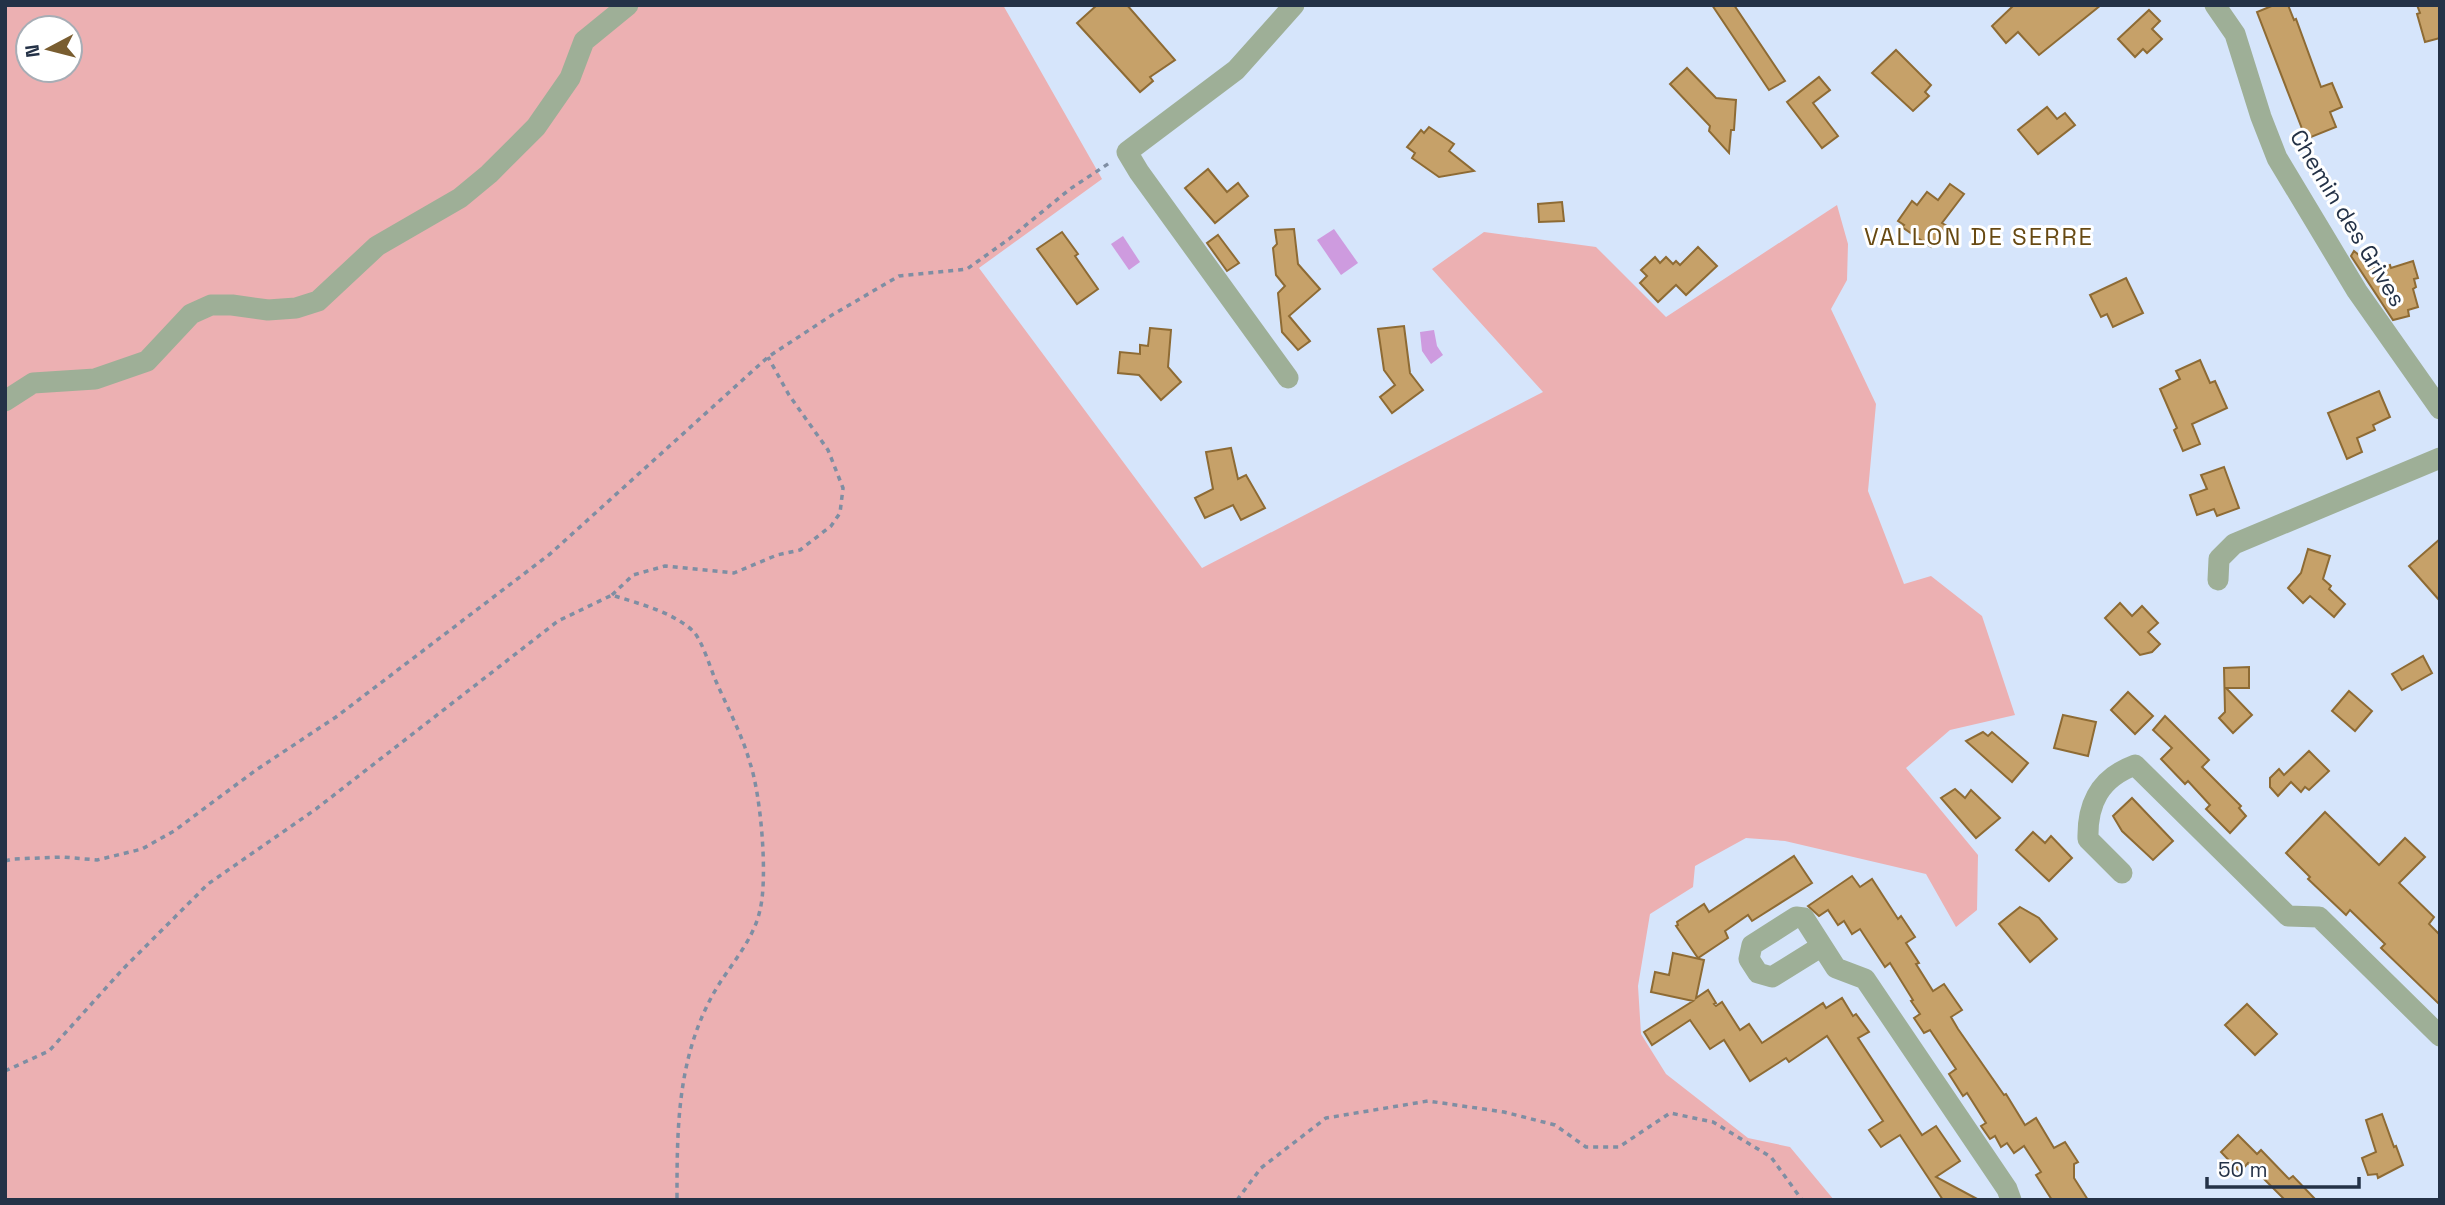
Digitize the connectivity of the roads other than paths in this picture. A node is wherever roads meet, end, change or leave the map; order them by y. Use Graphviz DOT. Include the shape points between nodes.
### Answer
graph roads {
  1 [pos="628,5"];
  2 [pos="1294,5"];
  3 [pos="2215,5"];
  4 [pos="1288,377"];
  5 [pos="5,401"];
  6 [pos="2440,409"];
  7 [pos="2440,458"];
  8 [pos="2218,580"];
  9 [pos="2122,873"];
  10 [pos="1822,946"];
  11 [pos="2440,1036"];
  12 [pos="2011,1200"];
  1 -- 5 [label="street" via="584,41 570,78 536,127 489,174 460,198 377,246 318,301 268,310 211,305 191,314 146,362 95,379 33,383"];
  2 -- 4 [label="street" via="1236,70 1127,152"];
  3 -- 6 [label="street, Chemin des Grives" via="2235,34 2277,158 2357,291"];
  7 -- 8 [label="street" via="2234,544 2219,559"];
  9 -- 11 [label="street" via="2088,839 2088,822 2094,796 2118,772 2135,765 2288,916 2319,917"];
  10 -- 12 [label="street" via="1836,968 1865,979"];
}
